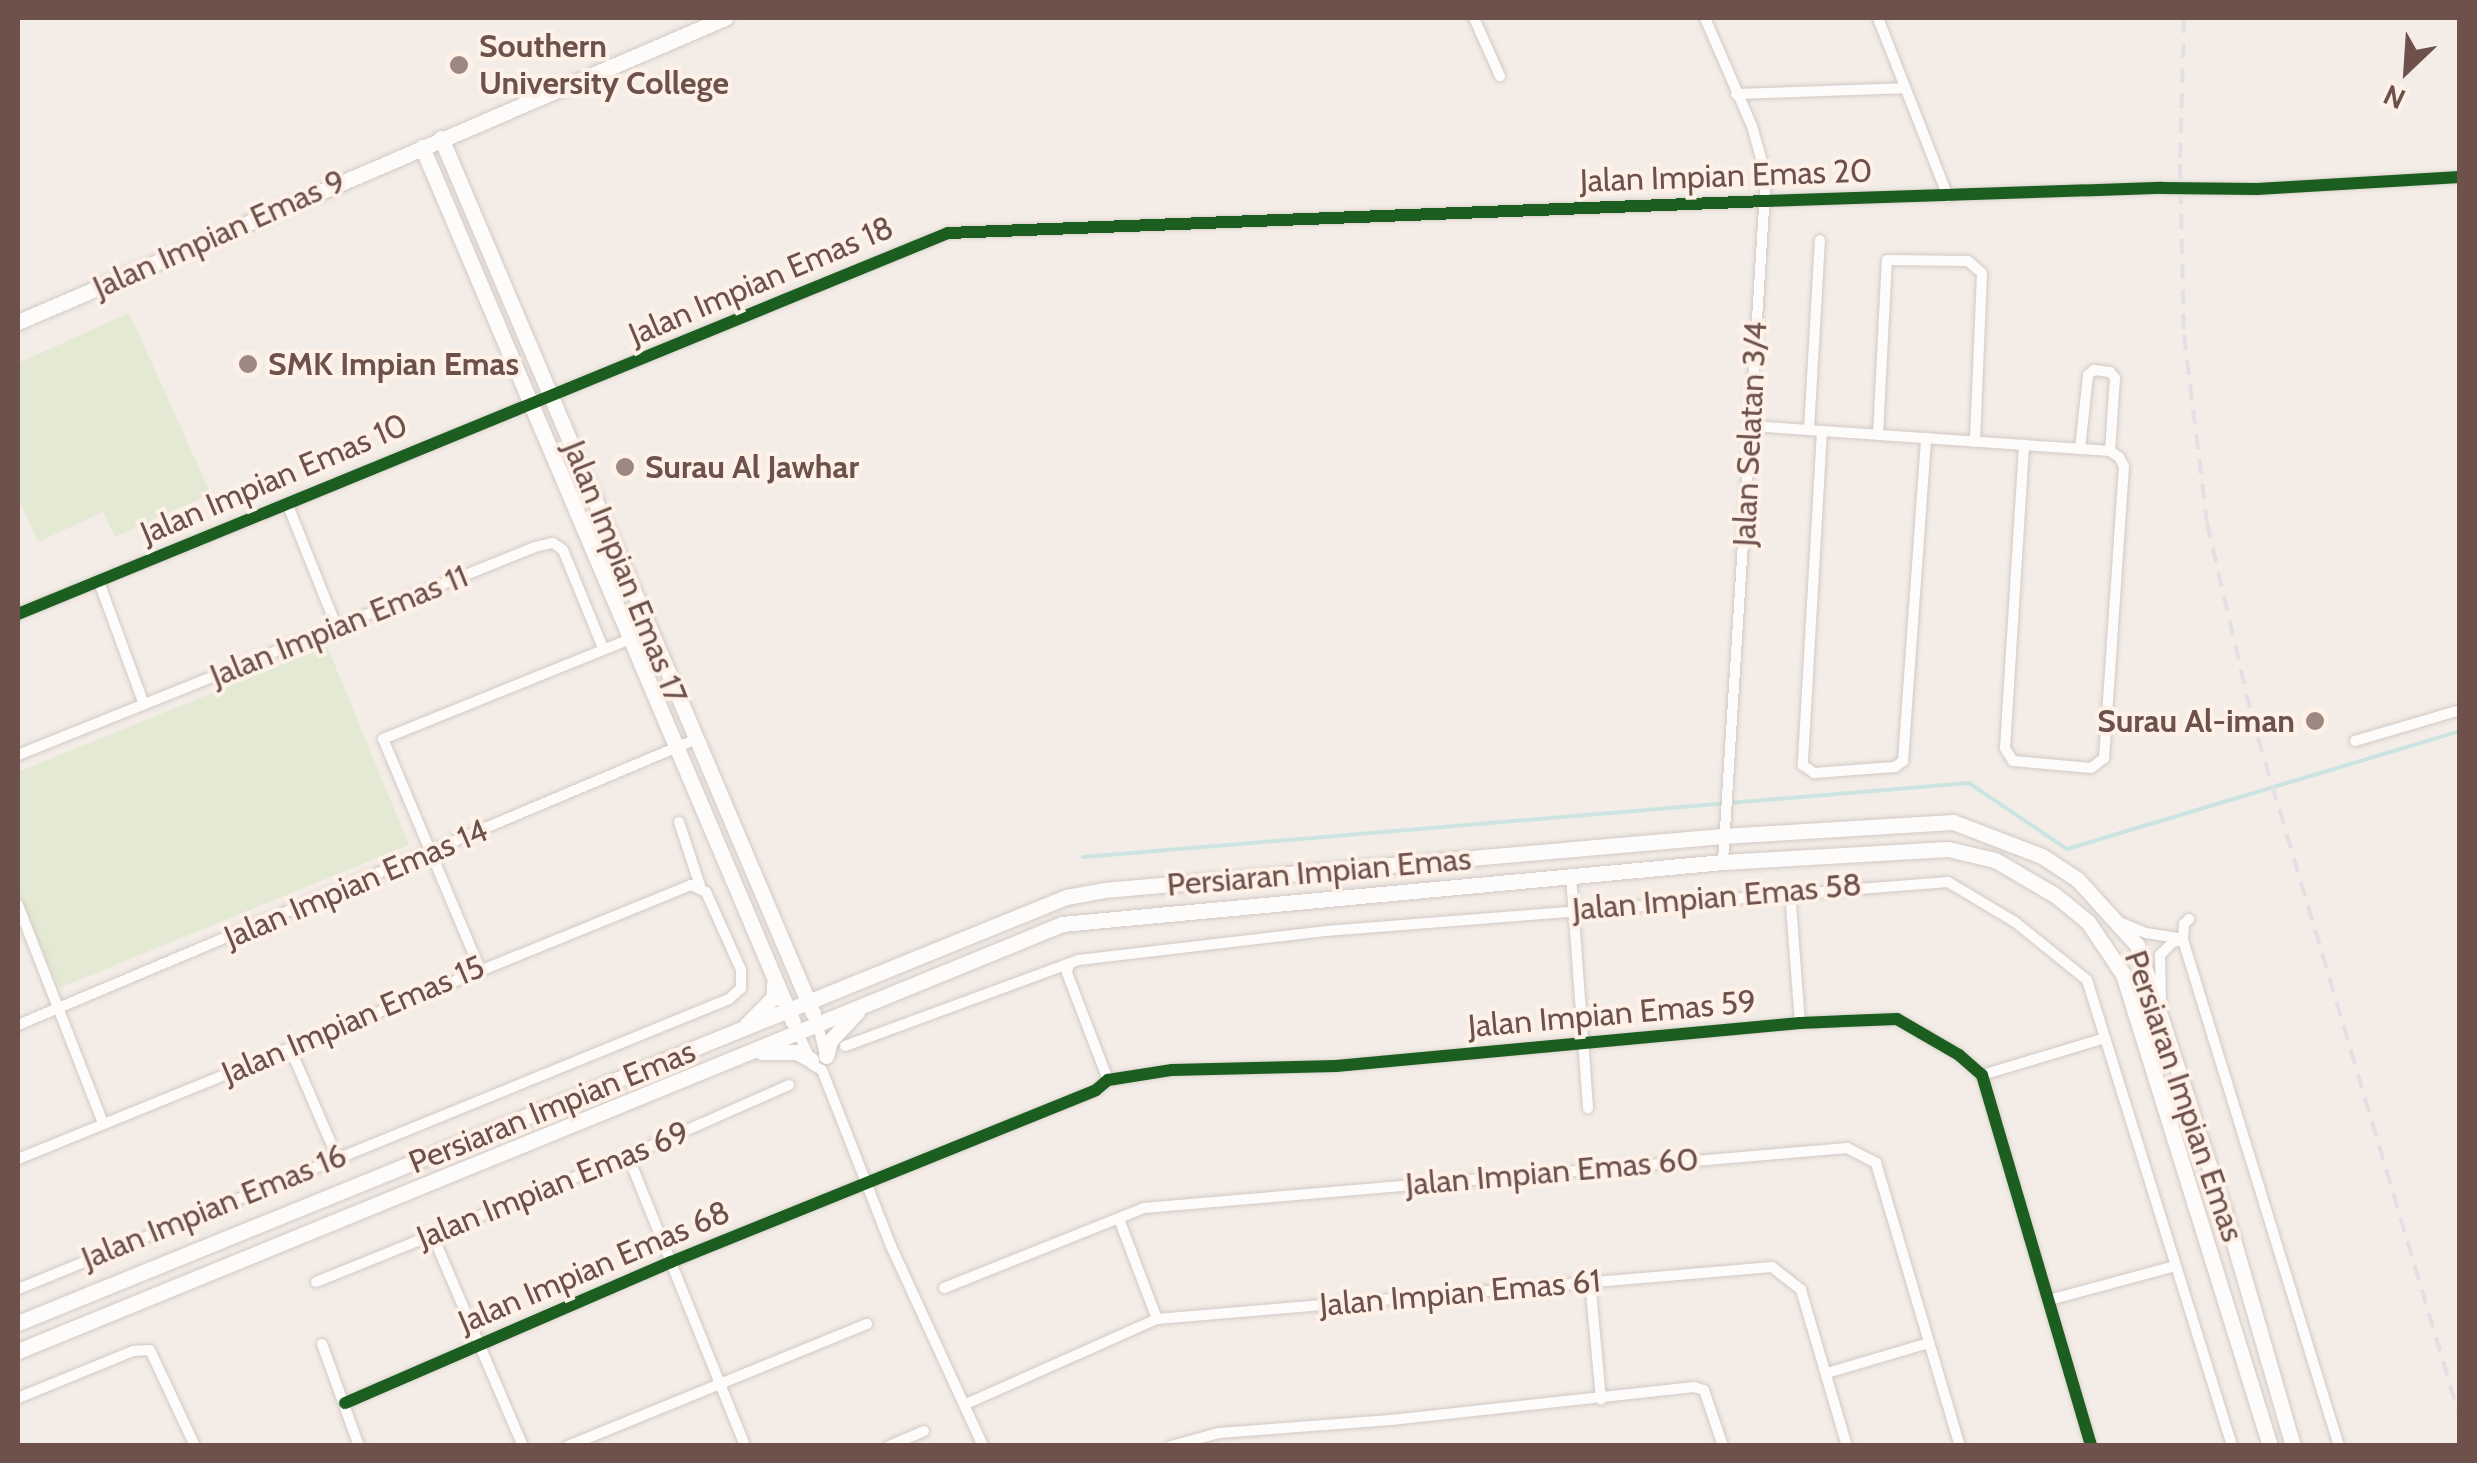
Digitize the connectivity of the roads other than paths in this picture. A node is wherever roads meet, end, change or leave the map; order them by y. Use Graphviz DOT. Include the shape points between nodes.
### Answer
graph roads {
  1 [pos="725,18"];
  2 [pos="1474,18"];
  3 [pos="1705,18"];
  4 [pos="1878,18"];
  5 [pos="1500,76"];
  6 [pos="1905,88"];
  7 [pos="1736,94"];
  8 [pos="441,138"];
  9 [pos="422,146"];
  10 [pos="2460,177"];
  11 [pos="1948,196"];
  12 [pos="1766,201"];
  13 [pos="993,231"];
  14 [pos="1820,240"];
  15 [pos="18,322"];
  16 [pos="553,397"];
  17 [pos="534,404"];
  18 [pos="1751,426"];
  19 [pos="1810,430"];
  20 [pos="1822,431"];
  21 [pos="1878,435"];
  22 [pos="1926,438"];
  23 [pos="1976,442"];
  24 [pos="2024,445"];
  25 [pos="2080,449"];
  26 [pos="2110,451"];
  27 [pos="288,503"];
  28 [pos="99,582"];
  29 [pos="18,614"];
  30 [pos="337,628"];
  31 [pos="632,638"];
  32 [pos="603,648"];
  33 [pos="144,704"];
  34 [pos="2460,710"];
  35 [pos="694,740"];
  36 [pos="2356,741"];
  37 [pos="675,748"];
  38 [pos="18,755"];
  39 [pos="679,822"];
  40 [pos="1723,836"];
  41 [pos="430,852"];
  42 [pos="1723,862"];
  43 [pos="1571,876"];
  44 [pos="695,885"];
  45 [pos="1790,892"];
  46 [pos="18,905"];
  47 [pos="1573,908"];
  48 [pos="2116,918"];
  49 [pos="2190,919"];
  50 [pos="2183,940"];
  51 [pos="1069,964"];
  52 [pos="479,967"];
  53 [pos="795,972"];
  54 [pos="773,975"];
  55 [pos="847,987"];
  56 [pos="810,1005"];
  57 [pos="863,1006"];
  58 [pos="60,1009"];
  59 [pos="790,1012"];
  60 [pos="2162,1016"];
  61 [pos="1800,1023"];
  62 [pos="18,1025"];
  63 [pos="818,1025"];
  64 [pos="736,1033"];
  65 [pos="798,1033"];
  66 [pos="2105,1038"];
  67 [pos="844,1046"];
  68 [pos="1584,1046"];
  69 [pos="290,1048"];
  70 [pos="748,1052"];
  71 [pos="819,1062"];
  72 [pos="1982,1076"];
  73 [pos="1108,1080"];
  74 [pos="789,1084"];
  75 [pos="1588,1108"];
  76 [pos="103,1123"];
  77 [pos="337,1156"];
  78 [pos="628,1156"];
  79 [pos="18,1158"];
  80 [pos="866,1182"];
  81 [pos="1119,1219"];
  82 [pos="432,1234"];
  83 [pos="672,1262"];
  84 [pos="2175,1266"];
  85 [pos="316,1282"];
  86 [pos="1590,1282"];
  87 [pos="944,1288"];
  88 [pos="18,1289"];
  89 [pos="2049,1300"];
  90 [pos="1157,1320"];
  91 [pos="18,1323"];
  92 [pos="867,1324"];
  93 [pos="1929,1343"];
  94 [pos="322,1344"];
  95 [pos="480,1346"];
  96 [pos="18,1351"];
  97 [pos="1827,1373"];
  98 [pos="720,1381"];
  99 [pos="18,1398"];
  100 [pos="1601,1398"];
  101 [pos="344,1403"];
  102 [pos="966,1404"];
  103 [pos="1263,1429"];
  104 [pos="924,1431"];
  105 [pos="195,1446"];
  106 [pos="359,1446"];
  107 [pos="523,1446"];
  108 [pos="568,1446"];
  109 [pos="746,1446"];
  110 [pos="888,1446"];
  111 [pos="982,1446"];
  112 [pos="1171,1446"];
  113 [pos="1263,1446"];
  114 [pos="1724,1446"];
  115 [pos="1847,1446"];
  116 [pos="1960,1446"];
  117 [pos="2091,1446"];
  118 [pos="2232,1446"];
  119 [pos="2270,1446"];
  120 [pos="2293,1446"];
  121 [pos="2340,1446"];
  1 -- 8 [label="main road, Jalan Impian Emas 9"];
  2 -- 5 [label="street"];
  3 -- 7 [label="street, Jalan Selatan 3/4"];
  4 -- 6 [label="street"];
  6 -- 7 [label="street"];
  6 -- 11 [label="street"];
  7 -- 12 [label="street, Jalan Selatan 3/4" via="1752,126"];
  8 -- 9 [label="main road, Jalan Impian Emas 9"];
  8 -- 16 [label="main road, Jalan Impian Emas 17"];
  9 -- 15 [label="main road, Jalan Impian Emas 9"];
  9 -- 17 [label="main road, Jalan Impian Emas 17"];
  10 -- 11 [label="street, Jalan Impian Emas 20"];
  11 -- 12 [label="street, Jalan Impian Emas 20"];
  12 -- 13 [label="street, Jalan Impian Emas 20"];
  12 -- 18 [label="street, Jalan Selatan 3/4"];
  13 -- 16 [label="street, Jalan Impian Emas 18" via="933,238"];
  14 -- 19 [label="street"];
  16 -- 17 [label="street, Jalan Impian Emas 10"];
  16 -- 35 [label="main road, Jalan Impian Emas 17"];
  17 -- 27 [label="street, Jalan Impian Emas 10"];
  17 -- 31 [label="main road, Jalan Impian Emas 17"];
  18 -- 19 [label="street"];
  18 -- 40 [label="street, Jalan Selatan 3/4"];
  19 -- 20 [label="street"];
  20 -- 21 [label="street"];
  20 -- 22 [label="street" via="1803,765 1814,773 1896,767 1903,761"];
  21 -- 22 [label="street"];
  21 -- 23 [label="street" via="1888,260 1968,260 1982,273"];
  22 -- 23 [label="street"];
  23 -- 24 [label="street"];
  24 -- 25 [label="street"];
  24 -- 26 [label="street" via="2005,748 2013,761 2091,768 2104,758 2124,466"];
  25 -- 26 [label="street"];
  25 -- 26 [label="street" via="2094,370 2115,378"];
  27 -- 28 [label="street, Jalan Impian Emas 10"];
  27 -- 30 [label="street"];
  28 -- 29 [label="street, Jalan Impian Emas 10"];
  28 -- 33 [label="street"];
  30 -- 32 [label="street, Jalan Impian Emas 11" via="553,544 563,550"];
  30 -- 33 [label="street, Jalan Impian Emas 11"];
  31 -- 32 [label="street"];
  31 -- 37 [label="main road, Jalan Impian Emas 17"];
  32 -- 41 [label="street" via="383,739"];
  33 -- 38 [label="street, Jalan Impian Emas 11"];
  34 -- 36 [label="street"];
  35 -- 37 [label="street, Jalan Impian Emas 14"];
  35 -- 53 [label="main road, Jalan Impian Emas 17"];
  37 -- 41 [label="street, Jalan Impian Emas 14"];
  37 -- 54 [label="main road, Jalan Impian Emas 17"];
  39 -- 44 [label="street, Jalan Impian Emas 16"];
  40 -- 42 [label="street, Jalan Selatan 3/4"];
  40 -- 48 [label="main road, Persiaran Impian Emas" via="1953,822 2042,856"];
  40 -- 55 [label="main road, Persiaran Impian Emas" via="1104,890 1027,910"];
  41 -- 52 [label="street"];
  41 -- 58 [label="street, Jalan Impian Emas 14"];
  42 -- 43 [label="main road, Persiaran Impian Emas"];
  42 -- 119 [label="main road, Persiaran Impian Emas" via="1948,849 2022,873 2088,922 2122,974"];
  43 -- 47 [label="street"];
  43 -- 57 [label="main road, Persiaran Impian Emas" via="1090,918 1033,934"];
  44 -- 52 [label="street, Jalan Impian Emas 15"];
  44 -- 77 [label="street, Jalan Impian Emas 16" via="740,970 740,988 728,999"];
  45 -- 47 [label="street, Jalan Impian Emas 58"];
  45 -- 61 [label="street"];
  45 -- 66 [label="street, Jalan Impian Emas 58" via="1948,882 2076,967 2087,980"];
  46 -- 58 [label="street"];
  47 -- 51 [label="street, Jalan Impian Emas 58" via="1326,930"];
  47 -- 68 [label="street"];
  48 -- 50 [label="street" via="2136,930"];
  48 -- 60 [label="main road, Persiaran Impian Emas" via="2137,945"];
  49 -- 50 [label="street"];
  50 -- 60 [label="street" via="2160,955"];
  50 -- 121 [label="street"];
  51 -- 67 [label="street, Jalan Impian Emas 58"];
  51 -- 73 [label="street"];
  52 -- 69 [label="street, Jalan Impian Emas 15"];
  53 -- 55 [label="main road" via="807,984"];
  53 -- 56 [label="main road, Jalan Impian Emas 17"];
  54 -- 59 [label="main road, Jalan Impian Emas 17"];
  54 -- 64 [label="main road" via="774,997"];
  55 -- 56 [label="main road, Persiaran Impian Emas"];
  56 -- 59 [label="main road, Persiaran Impian Emas"];
  56 -- 63 [label="main road, Jalan Impian Emas 17"];
  57 -- 63 [label="main road, Persiaran Impian Emas"];
  57 -- 71 [label="main road"];
  58 -- 62 [label="street, Jalan Impian Emas 14"];
  58 -- 76 [label="street"];
  59 -- 64 [label="main road, Persiaran Impian Emas"];
  59 -- 65 [label="main road, Jalan Impian Emas 17"];
  60 -- 120 [label="main road, Persiaran Impian Emas"];
  61 -- 68 [label="street, Jalan Impian Emas 59"];
  61 -- 72 [label="street, Jalan Impian Emas 59" via="1896,1020 1944,1045"];
  63 -- 65 [label="main road, Persiaran Impian Emas"];
  63 -- 71 [label="street"];
  64 -- 91 [label="main road, Persiaran Impian Emas"];
  65 -- 70 [label="main road, Persiaran Impian Emas"];
  65 -- 71 [label="street"];
  66 -- 72 [label="street"];
  66 -- 84 [label="street, Jalan Impian Emas 58"];
  68 -- 73 [label="street, Jalan Impian Emas 59" via="1336,1066 1172,1070"];
  68 -- 75 [label="street"];
  69 -- 76 [label="street, Jalan Impian Emas 15"];
  69 -- 77 [label="street"];
  70 -- 71 [label="main road" via="796,1052"];
  70 -- 96 [label="main road, Persiaran Impian Emas"];
  71 -- 80 [label="street"];
  72 -- 89 [label="street"];
  73 -- 80 [label="street, Jalan Impian Emas 59"];
  74 -- 78 [label="street, Jalan Impian Emas 69"];
  76 -- 79 [label="street, Jalan Impian Emas 15"];
  77 -- 88 [label="street, Jalan Impian Emas 16"];
  78 -- 82 [label="street, Jalan Impian Emas 69"];
  78 -- 83 [label="street"];
  80 -- 83 [label="street, Jalan Impian Emas 68"];
  80 -- 102 [label="street"];
  81 -- 87 [label="street, Jalan Impian Emas 60"];
  81 -- 90 [label="street"];
  81 -- 93 [label="street, Jalan Impian Emas 60" via="1144,1208 1847,1148 1876,1164"];
  82 -- 85 [label="street, Jalan Impian Emas 69"];
  82 -- 95 [label="street"];
  83 -- 95 [label="street, Jalan Impian Emas 68"];
  83 -- 98 [label="street"];
  84 -- 89 [label="street"];
  84 -- 118 [label="street, Jalan Impian Emas 58"];
  86 -- 90 [label="street, Jalan Impian Emas 61"];
  86 -- 97 [label="street, Jalan Impian Emas 61" via="1772,1266 1801,1290"];
  86 -- 100 [label="street"];
  89 -- 117 [label="street"];
  90 -- 102 [label="street, Jalan Impian Emas 61"];
  92 -- 98 [label="street"];
  93 -- 97 [label="street"];
  93 -- 116 [label="street, Jalan Impian Emas 60"];
  94 -- 101 [label="street"];
  95 -- 101 [label="street, Jalan Impian Emas 68"];
  95 -- 107 [label="street"];
  97 -- 115 [label="street, Jalan Impian Emas 61"];
  98 -- 108 [label="street"];
  98 -- 109 [label="street"];
  99 -- 105 [label="street" via="133,1350 150,1350"];
  100 -- 103 [label="street"];
  100 -- 114 [label="street" via="1704,1390"];
  101 -- 106 [label="street"];
  102 -- 111 [label="street"];
  103 -- 112 [label="street"];
  103 -- 113 [label="street"];
  104 -- 110 [label="street"];
}
